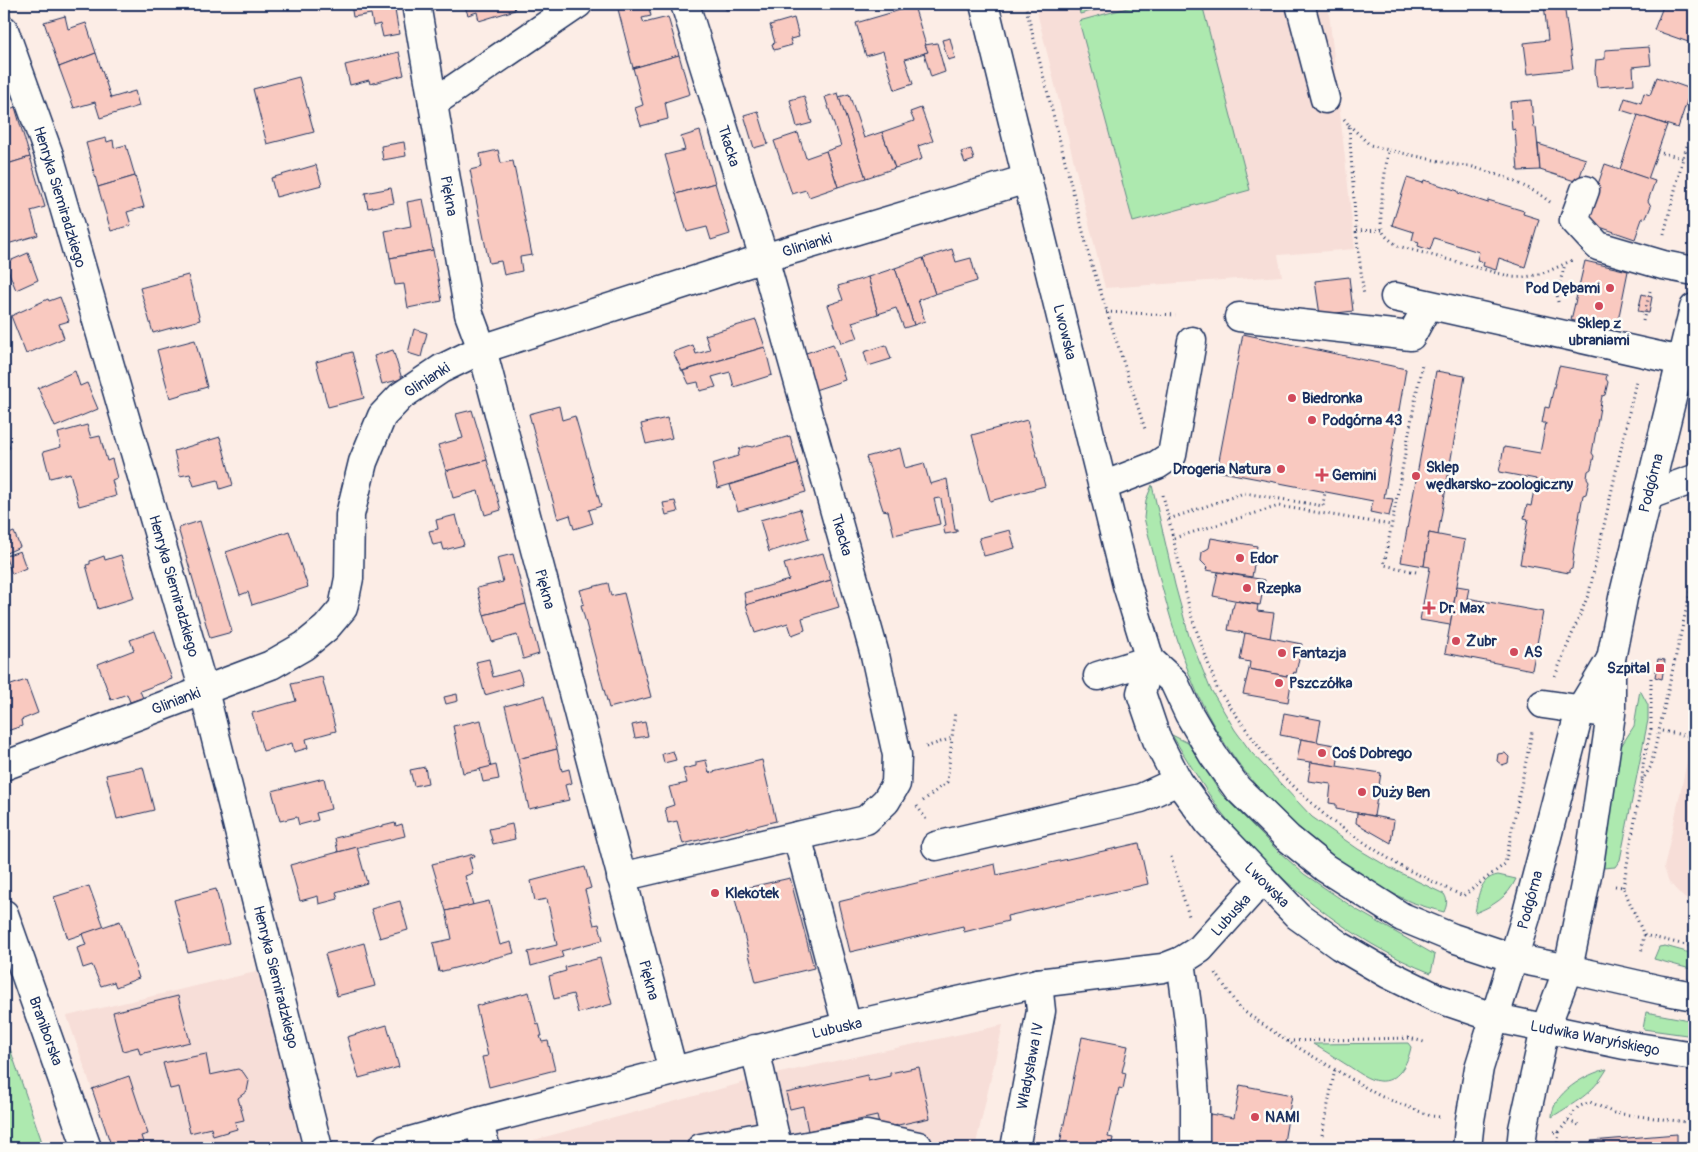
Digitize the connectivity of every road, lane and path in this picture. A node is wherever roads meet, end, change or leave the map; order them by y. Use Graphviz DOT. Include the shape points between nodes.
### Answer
graph roads {
  1 [pos="416,4"];
  2 [pos="578,4"];
  3 [pos="685,4"];
  4 [pos="984,4"];
  5 [pos="1025,4"];
  6 [pos="1300,4"];
  7 [pos="4,30"];
  8 [pos="1325,99"];
  9 [pos="433,103"];
  10 [pos="1349,125"];
  11 [pos="1388,150"];
  12 [pos="1658,152"];
  13 [pos="1683,158"];
  14 [pos="1027,179"];
  15 [pos="1585,190"];
  16 [pos="1574,220"];
  17 [pos="1382,230"];
  18 [pos="1356,231"];
  19 [pos="1598,246"];
  20 [pos="1423,248"];
  21 [pos="1422,253"];
  22 [pos="764,258"];
  23 [pos="1694,271"];
  24 [pos="1395,297"];
  25 [pos="1428,305"];
  26 [pos="1694,308"];
  27 [pos="1106,312"];
  28 [pos="1180,315"];
  29 [pos="1239,318"];
  30 [pos="1368,331"];
  31 [pos="1192,341"];
  32 [pos="482,349"];
  33 [pos="1681,362"];
  34 [pos="1422,365"];
  35 [pos="1632,399"];
  36 [pos="1157,466"];
  37 [pos="1694,479"];
  38 [pos="1102,486"];
  39 [pos="1325,492"];
  40 [pos="1648,495"];
  41 [pos="1169,520"];
  42 [pos="1391,525"];
  43 [pos="1174,538"];
  44 [pos="1416,572"];
  45 [pos="1694,575"];
  46 [pos="1611,659"];
  47 [pos="1150,660"];
  48 [pos="1098,676"];
  49 [pos="1651,678"];
  50 [pos="204,691"];
  51 [pos="1543,704"];
  52 [pos="1580,710"];
  53 [pos="955,711"];
  54 [pos="1611,714"];
  55 [pos="1662,731"];
  56 [pos="1694,737"];
  57 [pos="952,738"];
  58 [pos="928,746"];
  59 [pos="4,766"];
  60 [pos="1178,781"];
  61 [pos="1642,782"];
  62 [pos="917,806"];
  63 [pos="797,836"];
  64 [pos="936,846"];
  65 [pos="1171,857"];
  66 [pos="621,877"];
  67 [pos="1262,880"];
  68 [pos="1614,886"];
  69 [pos="1623,887"];
  70 [pos="4,914"];
  71 [pos="1644,935"];
  72 [pos="1694,947"];
  73 [pos="1641,954"];
  74 [pos="1190,955"];
  75 [pos="1513,958"];
  76 [pos="1568,968"];
  77 [pos="1038,983"];
  78 [pos="1694,996"];
  79 [pos="1496,1018"];
  80 [pos="847,1026"];
  81 [pos="1545,1029"];
  82 [pos="1287,1041"];
  83 [pos="1424,1042"];
  84 [pos="755,1049"];
  85 [pos="1694,1056"];
  86 [pos="1335,1069"];
  87 [pos="674,1071"];
  88 [pos="1446,1117"];
  89 [pos="1568,1121"];
  90 [pos="478,1122"];
  91 [pos="1694,1123"];
  92 [pos="1579,1125"];
  93 [pos="1551,1132"];
  94 [pos="1559,1132"];
  95 [pos="1322,1135"];
  96 [pos="749,1144"];
  97 [pos="785,1144"];
  98 [pos="918,1146"];
  99 [pos="87,1148"];
  100 [pos="318,1148"];
  101 [pos="386,1148"];
  102 [pos="486,1148"];
  103 [pos="701,1148"];
  104 [pos="1015,1148"];
  105 [pos="1196,1148"];
  106 [pos="1467,1148"];
  107 [pos="1521,1148"];
  108 [pos="1557,1148"];
  1 -- 9 [label="street, Piękna"];
  2 -- 9 [label="street"];
  3 -- 22 [label="street, Tkacka"];
  4 -- 14 [label="street, Lwowska"];
  5 -- 27 [label="path"];
  6 -- 8 [label="street"];
  7 -- 50 [label="street, Henryka Siemiradzkiego" via="49,155"];
  8 -- 10 [label="path"];
  9 -- 32 [label="street, Piękna" via="469,314"];
  10 -- 11 [label="path" via="1370,145"];
  10 -- 18 [label="path"];
  11 -- 16 [label="path" via="1470,166 1506,178 1538,193"];
  11 -- 17 [label="path" via="1381,208"];
  12 -- 13 [label="path"];
  14 -- 22 [label="street, Glinianki"];
  14 -- 38 [label="street, Lwowska"];
  15 -- 16 [label="street"];
  16 -- 19 [label="street"];
  17 -- 18 [label="path"];
  17 -- 21 [label="path" via="1398,246"];
  18 -- 30 [label="path"];
  19 -- 21 [label="path" via="1559,267 1526,278"];
  19 -- 23 [label="street"];
  20 -- 21 [label="path"];
  22 -- 32 [label="street, Glinianki"];
  22 -- 63 [label="street, Tkacka" via="874,648 897,758 896,784 886,801 866,820"];
  24 -- 25 [label="street"];
  25 -- 30 [label="street" via="1412,336"];
  25 -- 33 [label="street"];
  26 -- 33 [label="street, Podgórna"];
  27 -- 28 [label="path"];
  27 -- 36 [label="path"];
  29 -- 30 [label="street"];
  31 -- 36 [label="street" via="1172,455"];
  32 -- 50 [label="street, Glinianki" via="441,369 401,396 382,416 363,462 350,515 349,578 343,608 304,646 271,665"];
  32 -- 66 [label="street, Piękna"];
  33 -- 40 [label="street, Podgórna"];
  34 -- 42 [label="path"];
  35 -- 51 [label="path" via="1589,593"];
  36 -- 38 [label="street"];
  36 -- 41 [label="path"];
  37 -- 40 [label="street"];
  38 -- 47 [label="street, Lwowska"];
  39 -- 41 [label="path" via="1323,506 1244,493"];
  40 -- 46 [label="street, Podgórna"];
  41 -- 43 [label="path"];
  42 -- 43 [label="path" via="1279,506"];
  42 -- 44 [label="path" via="1384,565"];
  43 -- 51 [label="path" via="1191,615 1216,688 1273,767 1330,820 1400,866 1463,896 1505,864 1530,739"];
  45 -- 61 [label="path" via="1651,766"];
  46 -- 52 [label="street, Podgórna"];
  46 -- 54 [label="street, Podgórna"];
  47 -- 48 [label="street"];
  47 -- 60 [label="street, Lwowska" via="1141,693 1157,740"];
  47 -- 75 [label="street" via="1174,682 1213,755 1237,788 1288,838 1325,868 1402,916 1453,938"];
  49 -- 61 [label="path" via="1652,729"];
  50 -- 59 [label="street, Glinianki"];
  50 -- 100 [label="street, Henryka Siemiradzkiego"];
  51 -- 52 [label="street"];
  52 -- 54 [label="street"];
  52 -- 75 [label="street, Podgórna"];
  53 -- 57 [label="path"];
  54 -- 76 [label="street, Podgórna" via="1589,865"];
  55 -- 56 [label="path"];
  57 -- 58 [label="path"];
  57 -- 62 [label="path" via="946,782"];
  60 -- 64 [label="street" via="1141,798"];
  60 -- 67 [label="street, Lwowska" via="1209,823"];
  61 -- 69 [label="path"];
  63 -- 66 [label="street, Tkacka"];
  63 -- 80 [label="street"];
  65 -- 74 [label="path" via="1192,928"];
  66 -- 87 [label="street, Piękna"];
  67 -- 74 [label="street, Lubuska"];
  67 -- 79 [label="street, Lwowska" via="1298,916 1340,946 1437,998"];
  68 -- 69 [label="path"];
  69 -- 71 [label="path"];
  70 -- 99 [label="street, Braniborska"];
  71 -- 72 [label="path"];
  71 -- 73 [label="path"];
  74 -- 77 [label="street, Lubuska" via="1163,968"];
  74 -- 82 [label="path" via="1239,1008"];
  74 -- 105 [label="street" via="1189,1021"];
  75 -- 76 [label="street"];
  75 -- 79 [label="street, Podgórna"];
  76 -- 78 [label="street"];
  76 -- 81 [label="street, Podgórna"];
  77 -- 80 [label="street, Lubuska"];
  77 -- 104 [label="street, Władysława IV" via="1041,1011"];
  79 -- 81 [label="street, Ludwika Waryńskiego"];
  79 -- 106 [label="street, Podgórna" via="1479,1068"];
  80 -- 84 [label="street, Lubuska"];
  81 -- 85 [label="street, Ludwika Waryńskiego"];
  81 -- 107 [label="street, Podgórna"];
  82 -- 83 [label="path" via="1409,1038"];
  82 -- 86 [label="path"];
  84 -- 87 [label="street, Lubuska"];
  84 -- 97 [label="street"];
  86 -- 88 [label="path" via="1380,1096 1432,1116"];
  86 -- 95 [label="path"];
  87 -- 90 [label="street, Lubuska"];
  89 -- 91 [label="path" via="1578,1107 1590,1102 1614,1113"];
  89 -- 92 [label="path"];
  89 -- 94 [label="path"];
  90 -- 101 [label="street, Lubuska"];
  90 -- 102 [label="street"];
  93 -- 94 [label="path"];
  94 -- 108 [label="path"];
  96 -- 97 [label="street"];
  96 -- 103 [label="street"];
  97 -- 98 [label="street" via="866,1135"];
}
